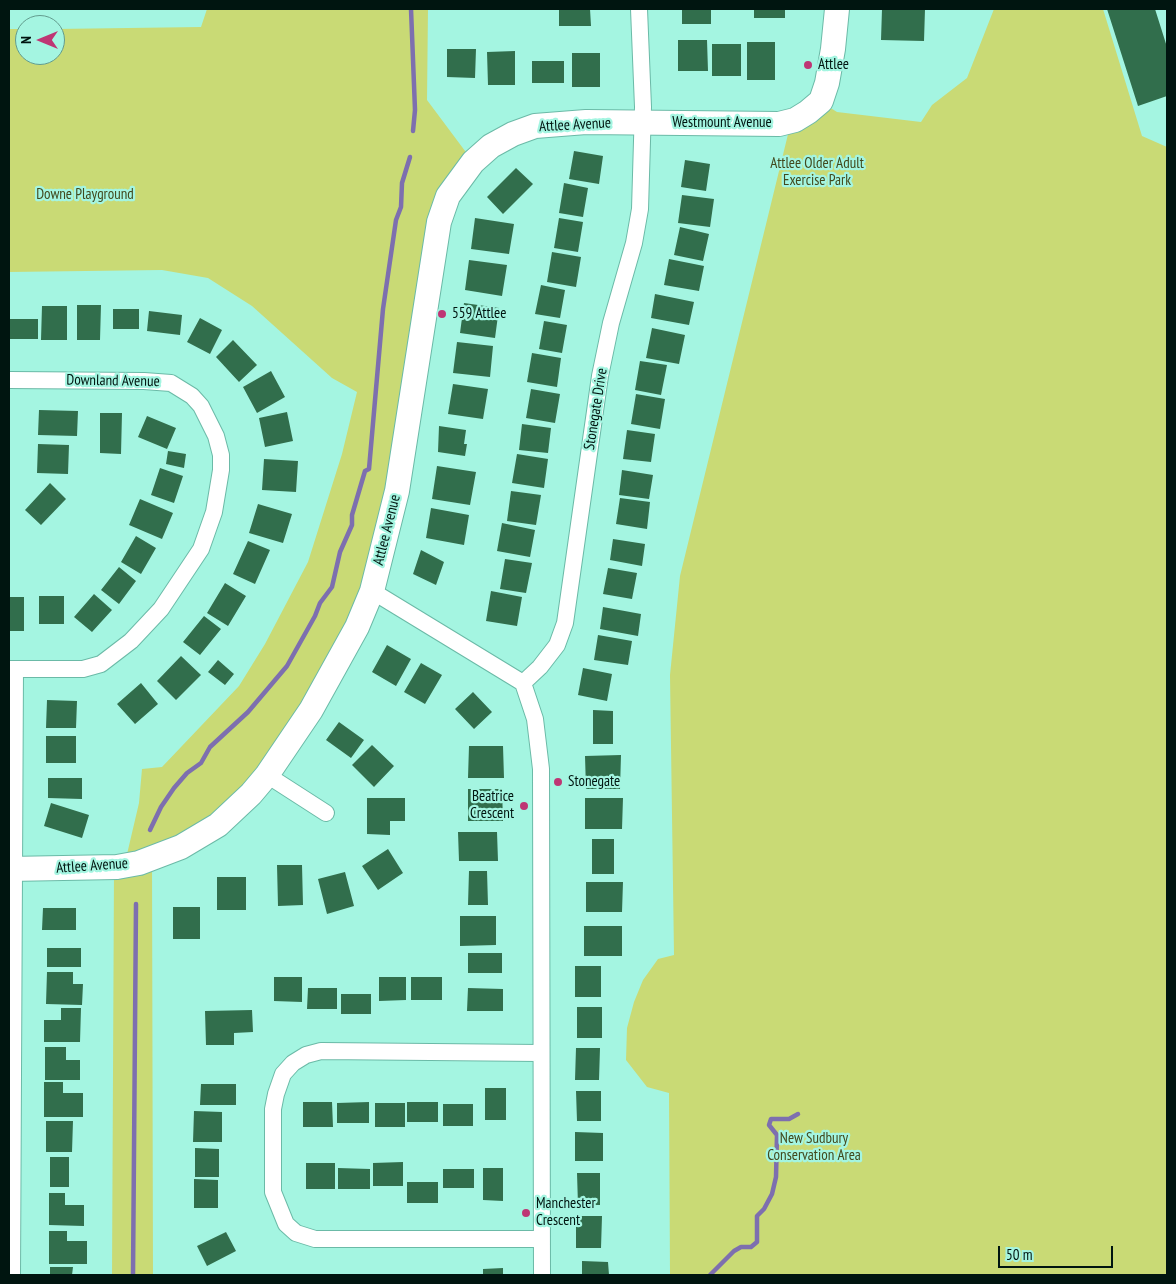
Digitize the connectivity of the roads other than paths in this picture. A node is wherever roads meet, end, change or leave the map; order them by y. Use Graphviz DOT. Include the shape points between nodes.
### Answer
graph roads {
  1 [pos="639,9"];
  2 [pos="837,9"];
  3 [pos="643,122"];
  4 [pos="9,380"];
  5 [pos="372,591"];
  6 [pos="12,669"];
  7 [pos="523,683"];
  8 [pos="267,776"];
  9 [pos="326,813"];
  10 [pos="11,869"];
  11 [pos="540,1053"];
  12 [pos="541,1239"];
  13 [pos="12,1275"];
  14 [pos="542,1275"];
  1 -- 3 [label="street, Stonegate Drive"];
  2 -- 3 [label="street, Westmount Avenue" via="827,83 820,101 795,120 779,124"];
  3 -- 5 [label="street, Attlee Avenue" via="560,123 535,126 513,134 491,146 473,162 448,196 439,222 397,491"];
  3 -- 7 [label="street, Stonegate Drive" via="640,209 600,376 565,623 557,646"];
  4 -- 6 [label="street, Downland Avenue" via="171,383 201,406 216,436 222,470 214,512 200,549 161,609 131,641 101,664 83,669"];
  5 -- 7 [label="street"];
  5 -- 8 [label="street, Attlee Avenue" via="357,627 326,684"];
  6 -- 10 [label="street"];
  7 -- 11 [label="street" via="535,719 541,769"];
  8 -- 9 [label="street"];
  8 -- 10 [label="street, Attlee Avenue" via="218,825 159,856 109,868"];
  10 -- 13 [label="street"];
  11 -- 12 [label="street"];
  11 -- 12 [label="street" via="321,1051 306,1055 283,1074 276,1094 273,1109 273,1192 286,1224 296,1234 315,1239"];
  12 -- 14 [label="street"];
}
